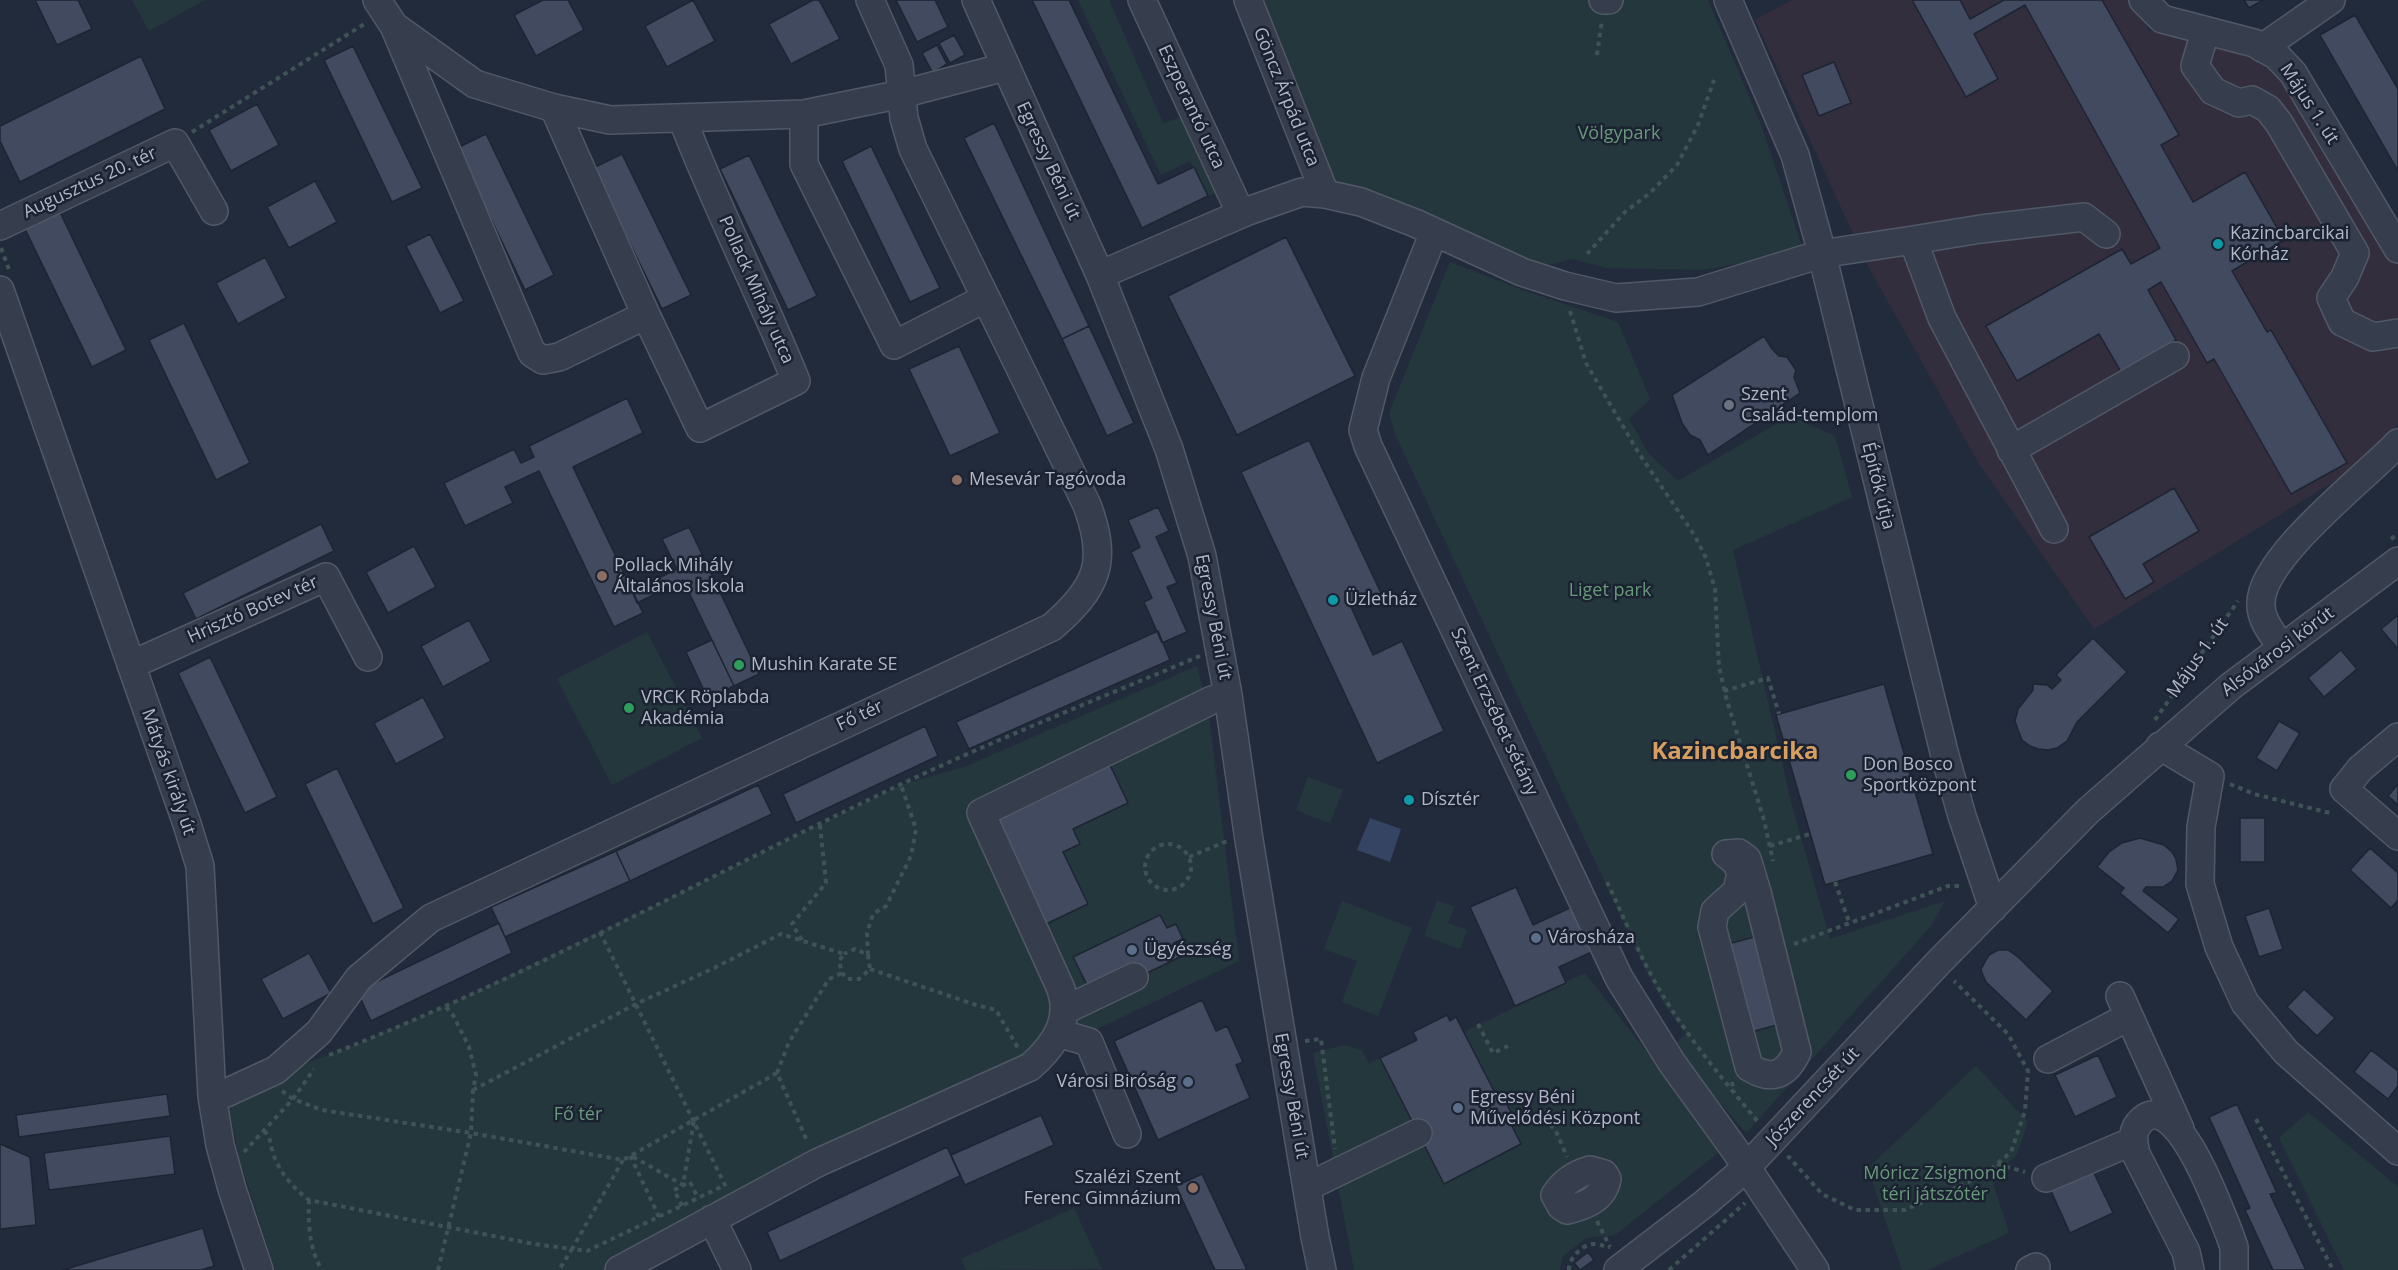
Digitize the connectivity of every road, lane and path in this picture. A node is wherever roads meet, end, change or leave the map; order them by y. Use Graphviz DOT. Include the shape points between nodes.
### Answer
graph roads {
  1 [pos="870,0"];
  2 [pos="976,0"];
  3 [pos="1142,0"];
  4 [pos="1248,0"];
  5 [pos="1606,0"];
  6 [pos="2143,0"];
  7 [pos="2331,0"];
  8 [pos="1733,2"];
  9 [pos="372,11"];
  10 [pos="394,26"];
  11 [pos="2205,32"];
  12 [pos="2262,48"];
  13 [pos="1597,55"];
  14 [pos="1005,67"];
  15 [pos="1714,80"];
  16 [pos="902,94"];
  17 [pos="554,108"];
  18 [pos="804,114"];
  19 [pos="681,118"];
  20 [pos="175,143"];
  21 [pos="1325,194"];
  22 [pos="214,211"];
  23 [pos="1241,214"];
  24 [pos="0,226"];
  25 [pos="1434,232"];
  26 [pos="2106,234"];
  27 [pos="1913,240"];
  28 [pos="2398,249"];
  29 [pos="1587,254"];
  30 [pos="1821,254"];
  31 [pos="1100,275"];
  32 [pos="1565,286"];
  33 [pos="0,290"];
  34 [pos="986,298"];
  35 [pos="646,315"];
  36 [pos="2398,333"];
  37 [pos="2175,356"];
  38 [pos="2397,444"];
  39 [pos="2011,450"];
  40 [pos="2054,529"];
  41 [pos="2398,561"];
  42 [pos="2267,583"];
  43 [pos="2282,648"];
  44 [pos="1203,655"];
  45 [pos="368,657"];
  46 [pos="131,665"];
  47 [pos="1724,691"];
  48 [pos="1228,695"];
  49 [pos="1779,714"];
  50 [pos="2398,737"];
  51 [pos="2160,746"];
  52 [pos="2210,776"];
  53 [pos="901,785"];
  54 [pos="2330,813"];
  55 [pos="820,825"];
  56 [pos="1810,834"];
  57 [pos="2398,836"];
  58 [pos="1228,840"];
  59 [pos="1770,846"];
  60 [pos="1726,854"];
  61 [pos="1189,857"];
  62 [pos="1776,869"];
  63 [pos="1607,882"];
  64 [pos="1835,882"];
  65 [pos="1971,886"];
  66 [pos="1993,908"];
  67 [pos="1849,922"];
  68 [pos="1791,932"];
  69 [pos="600,933"];
  70 [pos="802,941"];
  71 [pos="844,954"];
  72 [pos="868,955"];
  73 [pos="870,969"];
  74 [pos="842,973"];
  75 [pos="1134,977"];
  76 [pos="1954,981"];
  77 [pos="636,1004"];
  78 [pos="445,1006"];
  79 [pos="1061,1021"];
  80 [pos="1478,1024"];
  81 [pos="1282,1043"];
  82 [pos="1508,1046"];
  83 [pos="322,1058"];
  84 [pos="2048,1059"];
  85 [pos="316,1066"];
  86 [pos="1030,1067"];
  87 [pos="777,1072"];
  88 [pos="275,1087"];
  89 [pos="473,1090"];
  90 [pos="212,1096"];
  91 [pos="293,1099"];
  92 [pos="1544,1118"];
  93 [pos="694,1119"];
  94 [pos="2256,1119"];
  95 [pos="1761,1126"];
  96 [pos="2180,1130"];
  97 [pos="264,1131"];
  98 [pos="1556,1131"];
  99 [pos="471,1132"];
  100 [pos="1418,1133"];
  101 [pos="1127,1134"];
  102 [pos="2133,1141"];
  103 [pos="2398,1151"];
  104 [pos="630,1155"];
  105 [pos="239,1157"];
  106 [pos="623,1160"];
  107 [pos="817,1163"];
  108 [pos="1997,1164"];
  109 [pos="1338,1172"];
  110 [pos="1753,1178"];
  111 [pos="2046,1178"];
  112 [pos="684,1185"];
  113 [pos="1306,1187"];
  114 [pos="730,1195"];
  115 [pos="309,1200"];
  116 [pos="682,1206"];
  117 [pos="705,1209"];
  118 [pos="659,1217"];
  119 [pos="449,1226"];
  120 [pos="1315,1237"];
  121 [pos="572,1249"];
  122 [pos="259,1270"];
  123 [pos="322,1270"];
  124 [pos="438,1270"];
  125 [pos="559,1270"];
  126 [pos="619,1270"];
  127 [pos="737,1270"];
  128 [pos="1317,1270"];
  129 [pos="1322,1270"];
  130 [pos="1618,1270"];
  131 [pos="1669,1270"];
  132 [pos="1815,1270"];
  133 [pos="2190,1270"];
  134 [pos="2234,1270"];
  135 [pos="2333,1270"];
  1 -- 16 [label="street" via="899,65"];
  2 -- 14 [label="street, Egressy Béni út"];
  3 -- 23 [label="street, Eszperantó utca"];
  4 -- 21 [label="street, Göncz Árpád utca"];
  5 -- 13 [label="path"];
  6 -- 11 [label="street, Május 1. út" via="2162,20"];
  7 -- 12 [label="street"];
  8 -- 30 [label="street, Építők útja" via="1795,155"];
  9 -- 10 [label="street"];
  9 -- 20 [label="path"];
  10 -- 17 [label="street" via="475,84"];
  10 -- 35 [label="street" via="532,353 543,360 559,357"];
  11 -- 12 [label="street, Május 1. út" via="2235,37"];
  11 -- 36 [label="street" via="2195,66 2214,91 2239,104 2252,99 2268,109 2355,253 2331,298 2342,322 2373,336"];
  12 -- 28 [label="street, Május 1. út" via="2277,56 2293,73"];
  14 -- 16 [label="street"];
  14 -- 31 [label="street, Egressy Béni út"];
  15 -- 29 [label="path" via="1698,125 1677,165 1625,212"];
  16 -- 18 [label="street"];
  16 -- 34 [label="street" via="913,149"];
  17 -- 19 [label="street" via="610,120"];
  17 -- 35 [label="street, Pollack Mihály utca"];
  18 -- 19 [label="street"];
  18 -- 34 [label="street" via="804,164 894,345"];
  19 -- 35 [label="street, Pollack Mihály utca" via="796,381 700,428"];
  20 -- 22 [label="street, Augusztus 20. tér"];
  20 -- 24 [label="street, Augusztus 20. tér"];
  21 -- 23 [label="street" via="1293,194"];
  21 -- 25 [label="street" via="1361,202"];
  23 -- 31 [label="street"];
  25 -- 32 [label="street" via="1522,272"];
  25 -- 110 [label="street, Szent Erzsébet sétány" via="1376,378 1364,417 1365,438 1619,978 1672,1063"];
  26 -- 27 [label="street" via="2084,217"];
  27 -- 30 [label="street"];
  27 -- 39 [label="street" via="1942,318"];
  30 -- 32 [label="street" via="1698,292 1616,298"];
  30 -- 66 [label="street, Építők útja" via="1945,756"];
  31 -- 48 [label="street, Egressy Béni út" via="1183,491 1212,600"];
  32 -- 47 [label="path" via="1586,363 1706,558 1715,589"];
  33 -- 46 [label="street, Mátyás király út"];
  34 -- 90 [label="street, Fő tér" via="1096,532 1099,557 1095,572 1068,613 1052,627 431,918 359,978 319,1032 276,1070"];
  37 -- 39 [label="street"];
  38 -- 42 [label="street" via="2322,513 2278,564"];
  39 -- 40 [label="street"];
  41 -- 43 [label="street, Alsóvárosi körút"];
  42 -- 43 [label="street" via="2260,600 2261,615"];
  42 -- 51 [label="path, Május 1. út" via="2239,600 2153,723"];
  43 -- 51 [label="street, Alsóvárosi körút"];
  44 -- 53 [label="path"];
  45 -- 46 [label="street, Hrisztó Botev tér" via="326,577"];
  46 -- 90 [label="street, Mátyás király út" via="200,866"];
  47 -- 49 [label="path" via="1768,678"];
  47 -- 59 [label="path"];
  48 -- 79 [label="street" via="981,813 1061,989"];
  48 -- 81 [label="street, Egressy Béni út"];
  50 -- 57 [label="street" via="2360,769 2344,789"];
  51 -- 52 [label="street"];
  51 -- 66 [label="street, Alsóvárosi körút" via="2088,811"];
  52 -- 54 [label="path" via="2254,794"];
  52 -- 103 [label="street" via="2201,827 2200,884 2219,946 2245,1003 2286,1052"];
  53 -- 55 [label="path"];
  53 -- 72 [label="path" via="916,829 911,856 886,906 873,914 867,933"];
  55 -- 69 [label="path"];
  55 -- 70 [label="path" via="826,883 792,924"];
  56 -- 59 [label="path"];
  58 -- 61 [label="path"];
  59 -- 62 [label="path"];
  60 -- 60 [label="street" via="1741,873 1737,891 1715,911 1712,927 1749,1066 1761,1075 1775,1074 1790,1066 1797,1052 1748,859 1739,853"];
  61 -- 61 [label="path" via="1173,844 1159,846 1148,855 1147,876 1158,887 1174,889 1187,880"];
  63 -- 95 [label="path" via="1667,1002"];
  64 -- 67 [label="path"];
  65 -- 67 [label="path" via="1948,886"];
  66 -- 110 [label="street, Jószerencsét út" via="1932,970"];
  67 -- 68 [label="path" via="1794,944"];
  69 -- 77 [label="path"];
  69 -- 78 [label="path"];
  70 -- 71 [label="path"];
  70 -- 77 [label="path" via="781,934"];
  71 -- 72 [label="path" via="855,949"];
  71 -- 74 [label="path" via="839,961"];
  72 -- 73 [label="path"];
  73 -- 74 [label="path" via="859,979 847,979"];
  73 -- 86 [label="path" via="996,1010"];
  74 -- 87 [label="path" via="829,979 789,1042"];
  75 -- 79 [label="street"];
  76 -- 108 [label="path" via="2008,1034 2028,1071 2025,1111 2011,1152"];
  77 -- 89 [label="path"];
  77 -- 93 [label="path"];
  78 -- 83 [label="path"];
  78 -- 89 [label="path" via="469,1047 476,1075"];
  79 -- 86 [label="street" via="1043,1055"];
  79 -- 101 [label="street" via="1089,1042"];
  80 -- 82 [label="path" via="1493,1053"];
  81 -- 109 [label="path" via="1321,1039"];
  81 -- 113 [label="street, Egressy Béni út"];
  84 -- 96 [label="street" via="2124,1006"];
  85 -- 91 [label="path"];
  86 -- 107 [label="street"];
  87 -- 93 [label="path"];
  87 -- 107 [label="path"];
  88 -- 91 [label="path"];
  89 -- 99 [label="path"];
  90 -- 122 [label="street, Mátyás király út" via="232,1190"];
  91 -- 97 [label="path"];
  91 -- 99 [label="path" via="322,1110"];
  92 -- 98 [label="path"];
  93 -- 104 [label="path"];
  93 -- 112 [label="path"];
  93 -- 114 [label="path"];
  94 -- 135 [label="path"];
  96 -- 102 [label="street" via="2163,1116 2154,1115 2139,1123"];
  96 -- 134 [label="street" via="2229,1233 2234,1247"];
  97 -- 105 [label="path"];
  97 -- 115 [label="path" via="293,1188"];
  99 -- 106 [label="path"];
  99 -- 119 [label="path"];
  100 -- 109 [label="street"];
  102 -- 111 [label="street"];
  102 -- 133 [label="street" via="2186,1252"];
  104 -- 106 [label="path"];
  104 -- 112 [label="path"];
  104 -- 118 [label="path"];
  106 -- 121 [label="path"];
  107 -- 114 [label="street"];
  108 -- 110 [label="path" via="1984,1175 1905,1210 1855,1210 1822,1194 1789,1157"];
  108 -- 111 [label="path"];
  109 -- 113 [label="street"];
  110 -- 130 [label="street, Jószerencsét út" via="1704,1204"];
  110 -- 131 [label="path" via="1733,1216"];
  110 -- 132 [label="street, Szent Erzsébet sétány"];
  112 -- 116 [label="path" via="674,1190"];
  112 -- 117 [label="path" via="690,1182"];
  113 -- 120 [label="street, Egressy Béni út"];
  114 -- 117 [label="street"];
  114 -- 117 [label="path"];
  115 -- 119 [label="path"];
  115 -- 123 [label="path" via="312,1247"];
  116 -- 117 [label="path"];
  116 -- 118 [label="path"];
  117 -- 126 [label="street"];
  117 -- 127 [label="street"];
  118 -- 121 [label="path" via="587,1251"];
  119 -- 121 [label="path"];
  119 -- 124 [label="path"];
  120 -- 128 [label="street"];
  120 -- 129 [label="street, Egressy Béni út"];
  121 -- 125 [label="path"];
}
